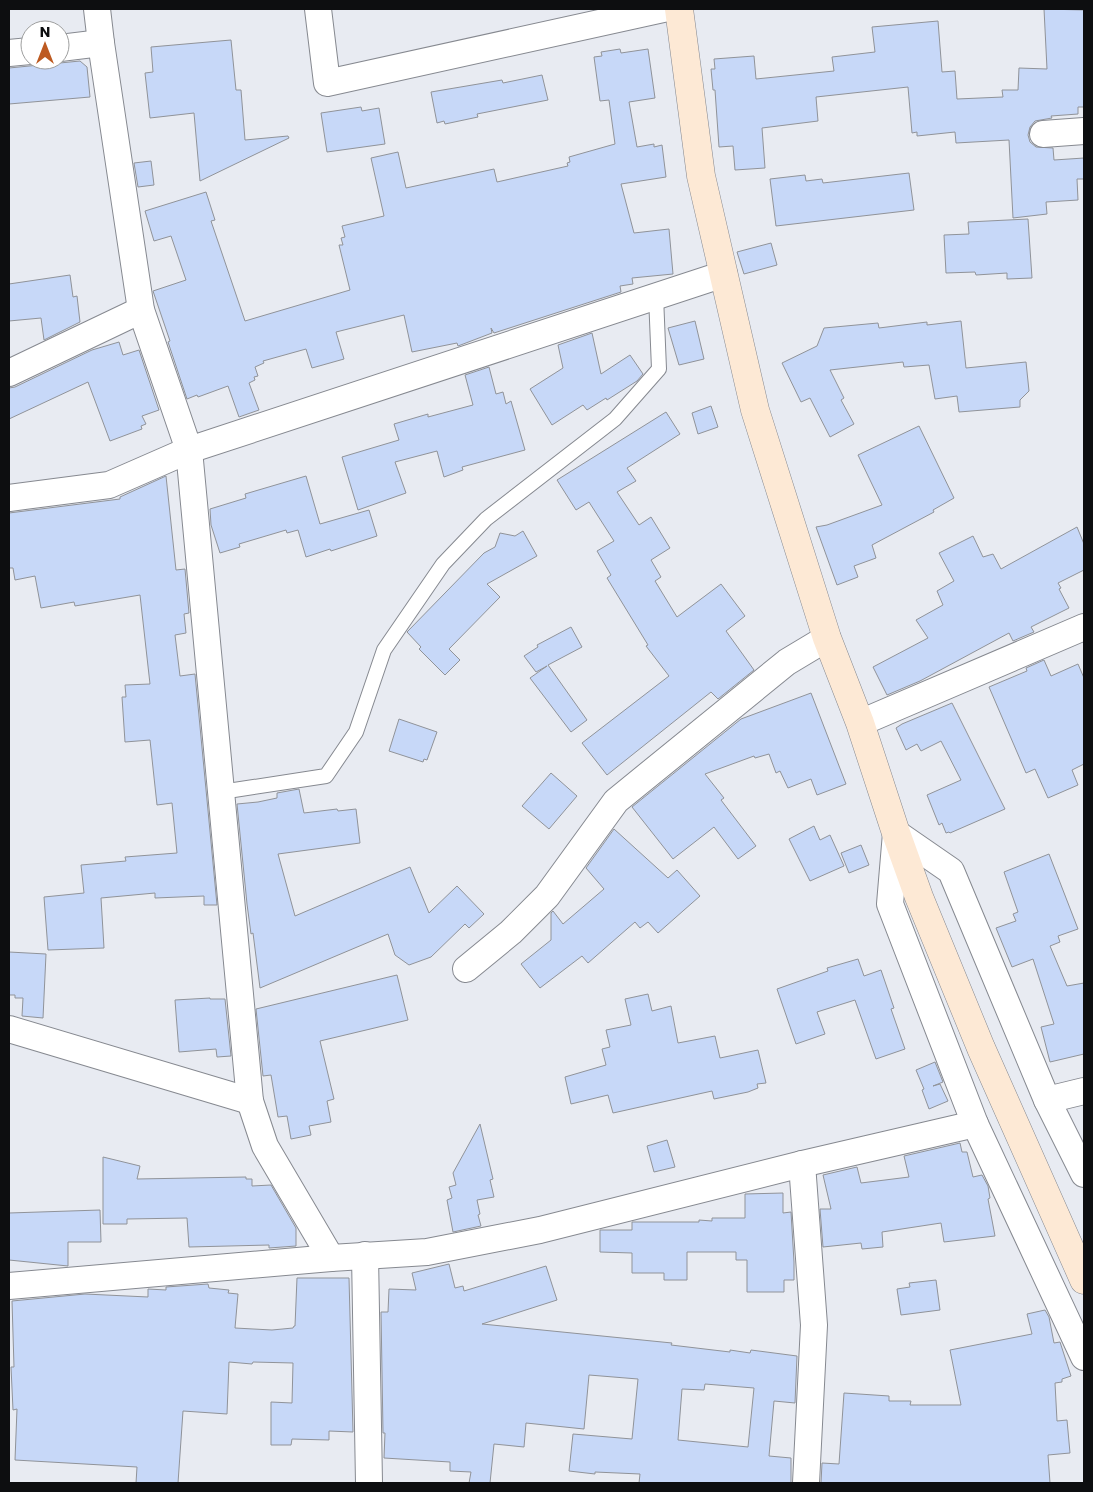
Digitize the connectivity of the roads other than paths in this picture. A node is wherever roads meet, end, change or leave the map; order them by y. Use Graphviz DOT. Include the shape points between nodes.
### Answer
graph roads {
  1 [pos="97,9"];
  2 [pos="318,9"];
  3 [pos="664,9"];
  4 [pos="679,9"];
  5 [pos="101,43"];
  6 [pos="70,47"];
  7 [pos="1084,131"];
  8 [pos="1043,134"];
  9 [pos="724,274"];
  10 [pos="656,296"];
  11 [pos="141,310"];
  12 [pos="9,373"];
  13 [pos="189,450"];
  14 [pos="9,498"];
  15 [pos="1084,627"];
  16 [pos="827,638"];
  17 [pos="860,723"];
  18 [pos="221,792"];
  19 [pos="896,833"];
  20 [pos="466,969"];
  21 [pos="9,1029"];
  22 [pos="1084,1091"];
  23 [pos="1048,1100"];
  24 [pos="250,1101"];
  25 [pos="975,1124"];
  26 [pos="802,1164"];
  27 [pos="1084,1174"];
  28 [pos="365,1255"];
  29 [pos="331,1258"];
  30 [pos="1084,1280"];
  31 [pos="9,1286"];
  32 [pos="1084,1357"];
  33 [pos="369,1483"];
  34 [pos="806,1483"];
  1 -- 5 [label="street"];
  2 -- 3 [label="street" via="327,84"];
  4 -- 9 [label="street" via="701,176"];
  5 -- 6 [label="street"];
  5 -- 11 [label="street"];
  7 -- 8 [label="street"];
  9 -- 10 [label="street"];
  9 -- 16 [label="street" via="755,410"];
  10 -- 13 [label="street"];
  10 -- 18 [label="lane" via="658,369 615,419 486,519 443,564 384,650 356,732 326,776"];
  11 -- 12 [label="street"];
  11 -- 13 [label="street"];
  13 -- 14 [label="street" via="108,485"];
  13 -- 18 [label="street"];
  15 -- 17 [label="street"];
  16 -- 17 [label="street"];
  16 -- 20 [label="street" via="787,662 616,801 547,896 511,932"];
  17 -- 19 [label="street"];
  18 -- 24 [label="street"];
  19 -- 23 [label="street" via="951,871"];
  19 -- 25 [label="street" via="890,904"];
  19 -- 30 [label="street" via="981,1048"];
  21 -- 24 [label="street"];
  22 -- 23 [label="street"];
  23 -- 27 [label="street"];
  24 -- 29 [label="street" via="265,1146"];
  25 -- 26 [label="street"];
  25 -- 32 [label="street"];
  26 -- 28 [label="street" via="540,1230 427,1252"];
  26 -- 34 [label="street" via="814,1325"];
  28 -- 29 [label="street"];
  28 -- 33 [label="street"];
  29 -- 31 [label="street"];
}
